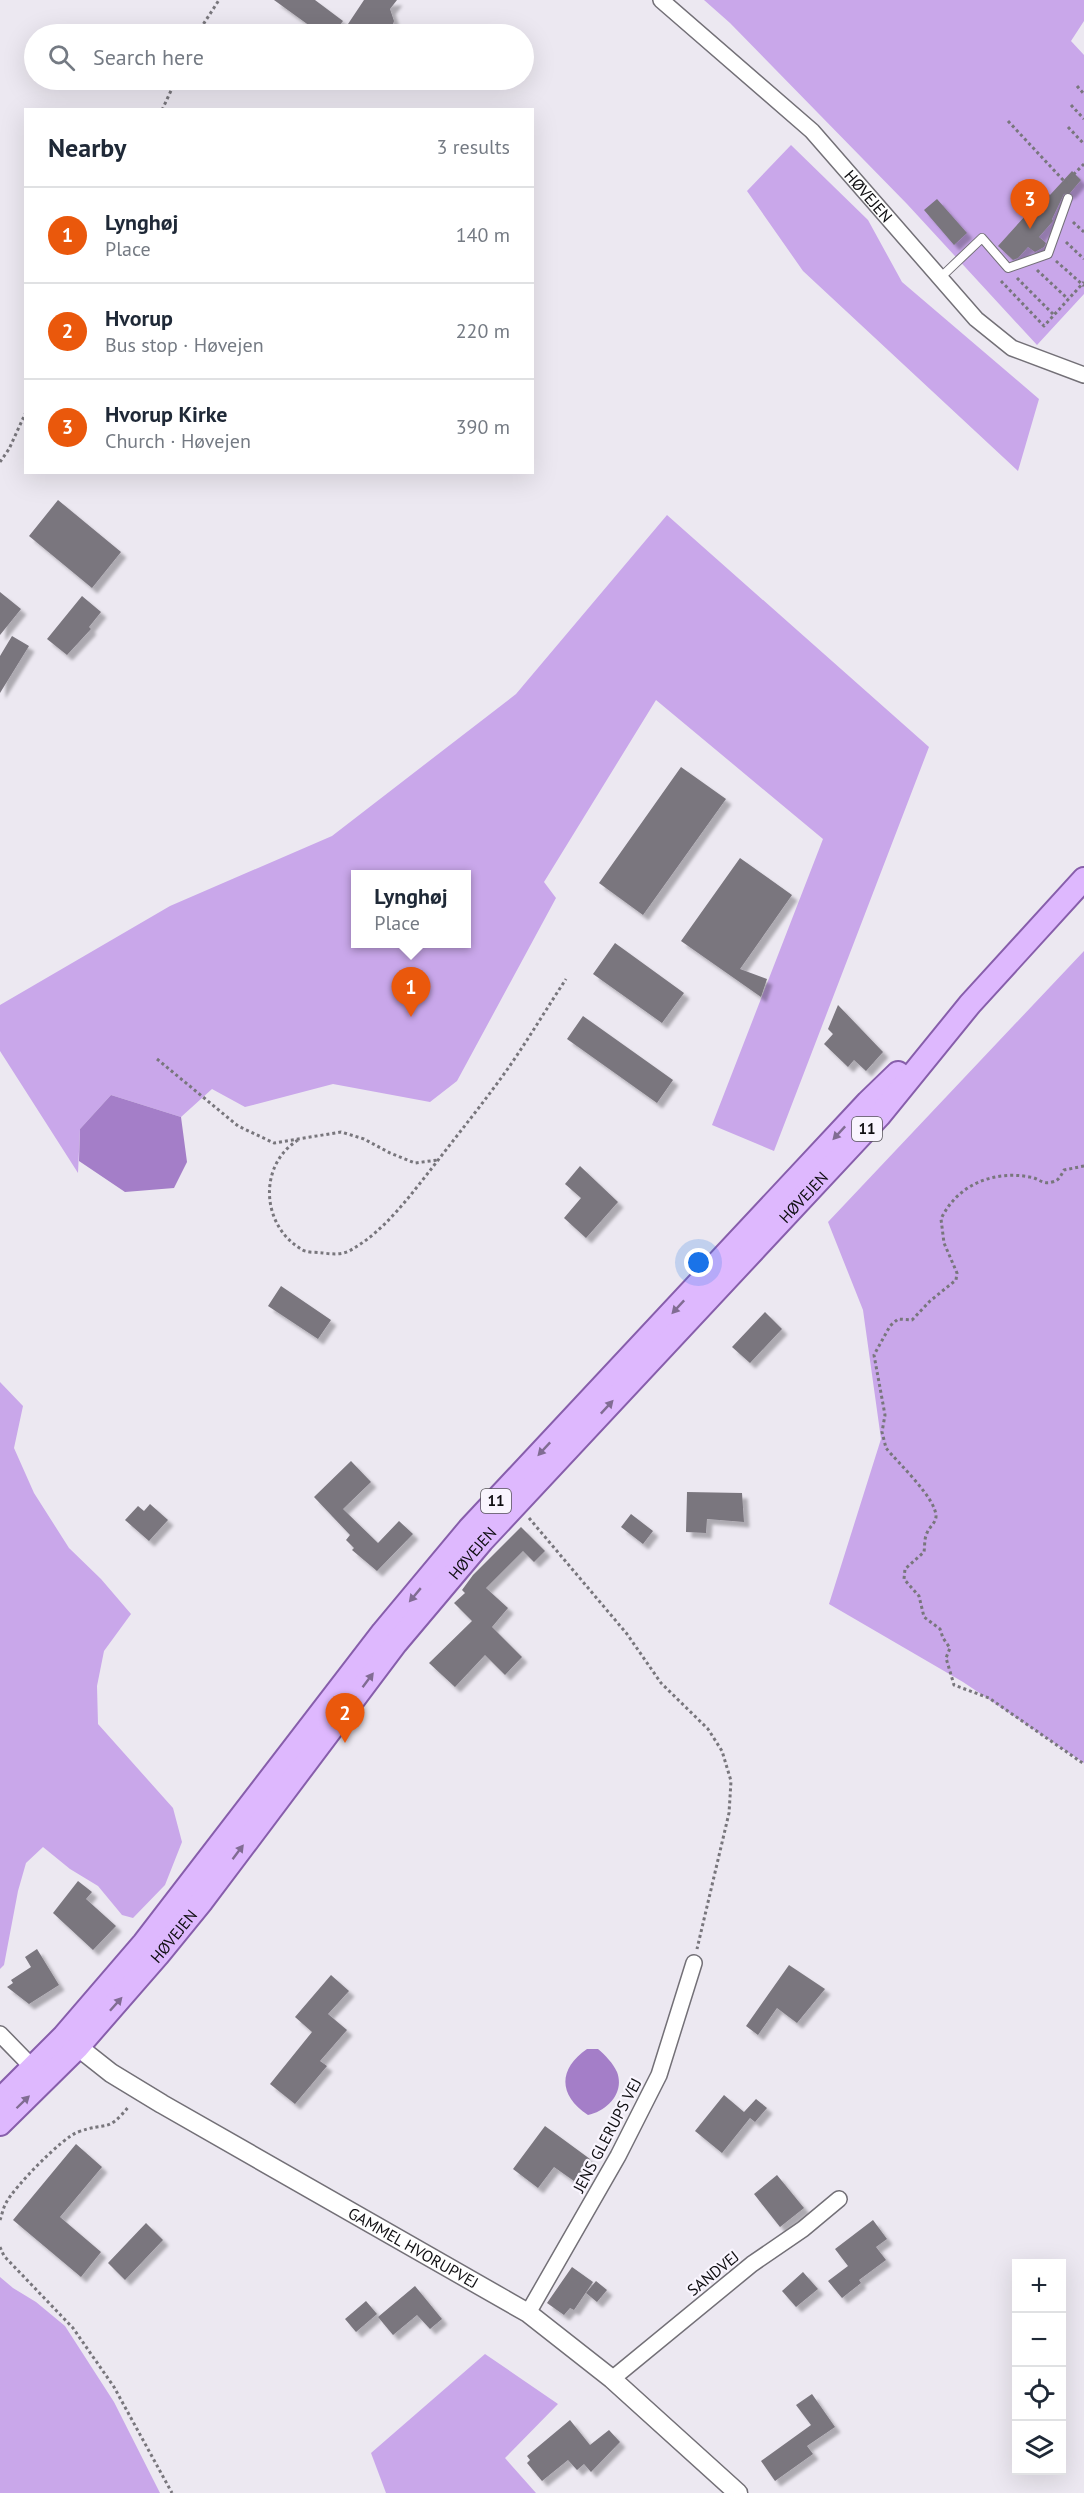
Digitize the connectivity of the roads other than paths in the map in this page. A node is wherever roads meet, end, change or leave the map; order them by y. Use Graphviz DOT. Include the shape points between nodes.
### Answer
graph roads {
  1 [pos="661,0"];
  2 [pos="1068,198"];
  3 [pos="940,278"];
  4 [pos="1084,375"];
  5 [pos="1084,879"];
  6 [pos="970,1004"];
  7 [pos="694,1963"];
  8 [pos="0,2034"];
  9 [pos="71,2042"];
  10 [pos="39,2074"];
  11 [pos="0,2100"];
  12 [pos="0,2124"];
  13 [pos="839,2199"];
  14 [pos="528,2313"];
  15 [pos="612,2379"];
  16 [pos="738,2493"];
  1 -- 3 [label="street, HØVEJEN" via="812,131"];
  2 -- 3 [label="lane" via="1048,254 1008,268 982,238"];
  3 -- 4 [label="street, HØVEJEN" via="976,319 1012,348"];
  5 -- 6 [label="main road, HØVEJEN / 11"];
  9 -- 6 [label="main road, HØVEJEN / 11, one-way" via="119,2002 202,1901 396,1643 482,1541 879,1116"];
  6 -- 9 [label="main road, HØVEJEN / 11, one-way" via="868,1102 469,1529 383,1632 105,1990"];
  7 -- 14 [label="street, JENS GLERUPS VEJ" via="659,2075 618,2156"];
  8 -- 10 [label="street"];
  9 -- 10 [label="main road, HØVEJEN / 11"];
  9 -- 14 [label="street, GAMMEL HVORUPVEJ" via="141,2091"];
  10 -- 11 [label="main road, HØVEJEN / 11"];
  12 -- 10 [label="main road, HØVEJEN / 11, one-way"];
  13 -- 15 [label="street, SANDVEJ" via="752,2264"];
  14 -- 15 [label="street, GAMMEL HVORUPVEJ"];
  15 -- 16 [label="street, GAMMEL HVORUPVEJ"];
}
